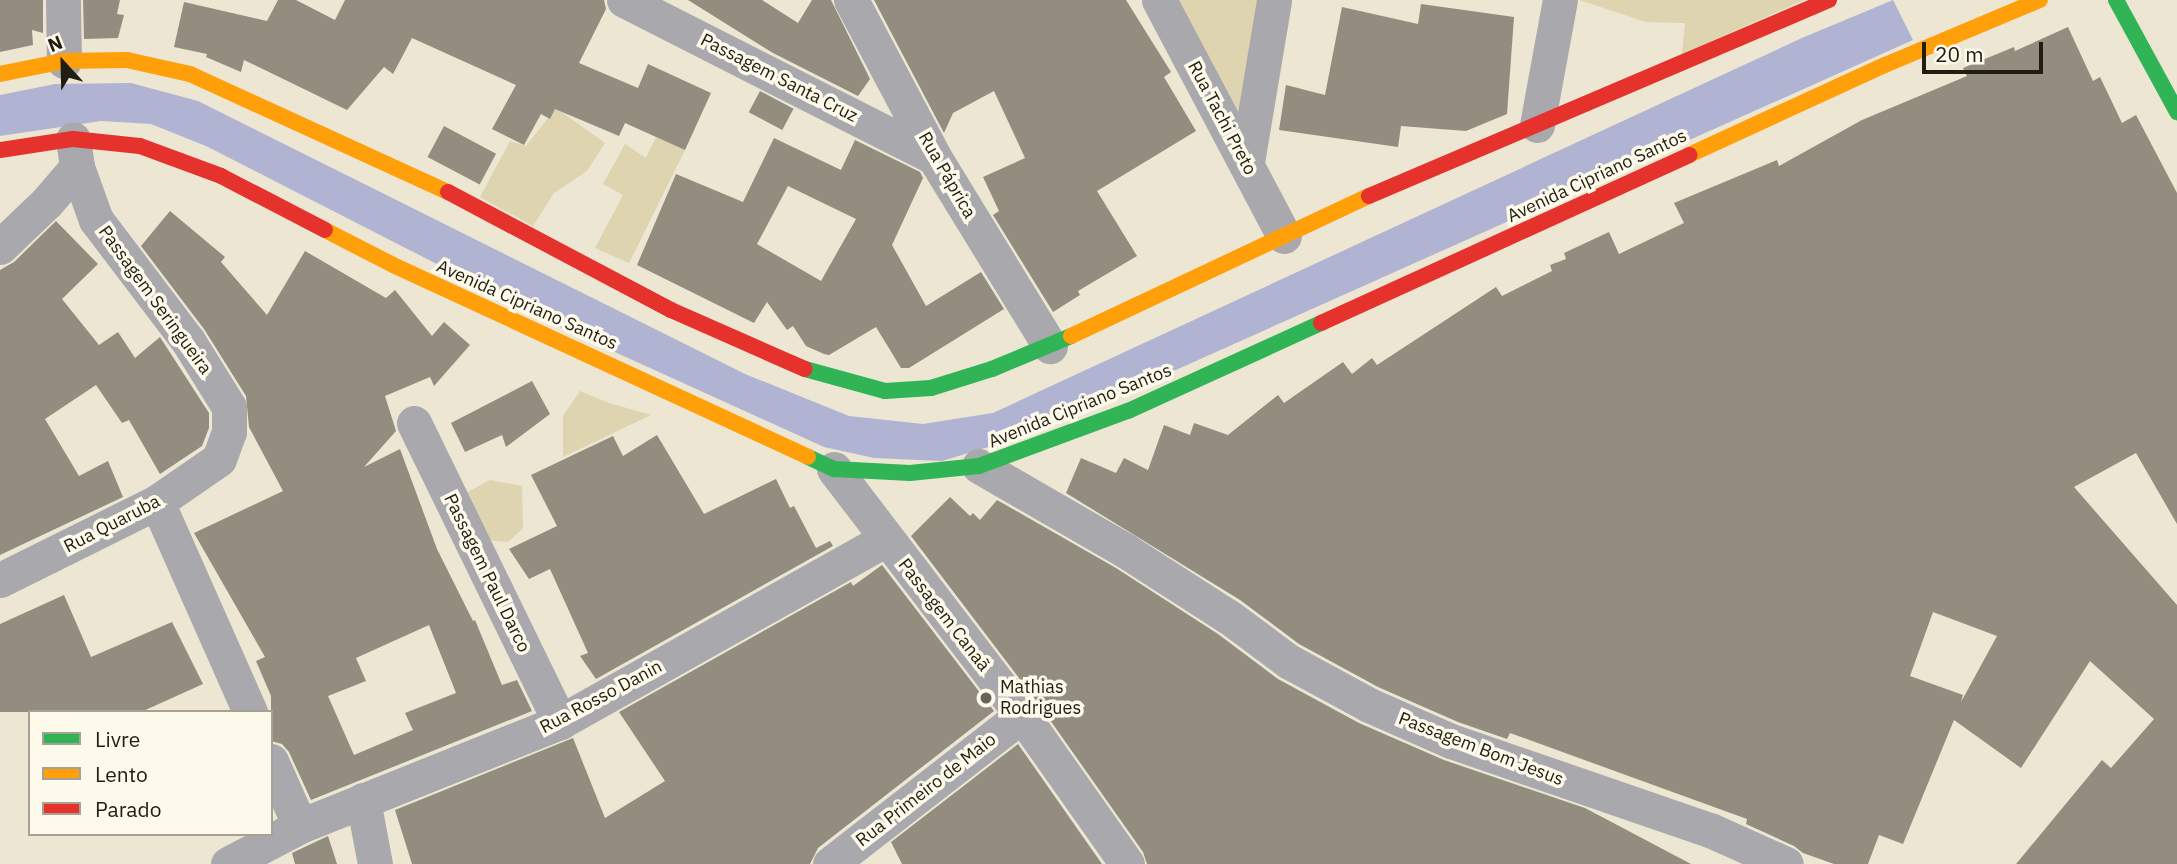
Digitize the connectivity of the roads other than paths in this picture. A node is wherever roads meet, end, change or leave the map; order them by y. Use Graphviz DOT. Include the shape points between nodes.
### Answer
graph roads {
  1 [pos="63,0"];
  2 [pos="624,0"];
  3 [pos="851,0"];
  4 [pos="1159,0"];
  5 [pos="1274,0"];
  6 [pos="1560,0"];
  7 [pos="2040,0"];
  8 [pos="2116,0"];
  9 [pos="1819,2"];
  10 [pos="64,61"];
  11 [pos="0,74"];
  12 [pos="2177,112"];
  13 [pos="1537,125"];
  14 [pos="0,150"];
  15 [pos="74,153"];
  16 [pos="934,157"];
  17 [pos="1247,162"];
  18 [pos="1284,236"];
  19 [pos="0,247"];
  20 [pos="1050,346"];
  21 [pos="414,423"];
  22 [pos="219,459"];
  23 [pos="979,466"];
  24 [pos="834,469"];
  25 [pos="157,502"];
  26 [pos="886,539"];
  27 [pos="0,580"];
  28 [pos="249,710"];
  29 [pos="1022,715"];
  30 [pos="560,722"];
  31 [pos="273,765"];
  32 [pos="363,800"];
  33 [pos="300,826"];
  34 [pos="228,864"];
  35 [pos="374,864"];
  36 [pos="830,864"];
  37 [pos="1126,864"];
  38 [pos="1786,864"];
  1 -- 10 [label="street"];
  2 -- 16 [label="street, Passagem Santa Cruz"];
  3 -- 16 [label="street, Rua Páprica"];
  4 -- 17 [label="street, Rua Tachi Preto"];
  5 -- 17 [label="street"];
  6 -- 13 [label="street"];
  7 -- 23 [label="street, Avenida Cipriano Santos" via="1885,65 1128,411"];
  8 -- 12 [label="street"];
  9 -- 13 [label="street"];
  10 -- 11 [label="street"];
  10 -- 20 [label="street" via="127,60 190,74 449,192 671,310 817,375 885,391 931,388"];
  13 -- 18 [label="street"];
  14 -- 15 [label="street, Avenida Cipriano Santos"];
  15 -- 19 [label="street" via="47,202"];
  15 -- 22 [label="street, Passagem Seringueira" via="96,219 188,341 229,407 229,432"];
  15 -- 24 [label="street, Avenida Cipriano Santos" via="140,146 221,176 393,265"];
  16 -- 20 [label="street, Rua Páprica"];
  17 -- 18 [label="street, Rua Tachi Preto"];
  18 -- 20 [label="street"];
  21 -- 30 [label="street, Passagem Paul Darco"];
  22 -- 25 [label="street, Rua Quaruba"];
  23 -- 24 [label="street, Avenida Cipriano Santos" via="910,473"];
  23 -- 38 [label="street, Passagem Bom Jesus" via="1126,551 1288,661 1369,705 1451,741 1710,830"];
  24 -- 26 [label="street, Passagem Canaã"];
  25 -- 27 [label="street, Rua Quaruba"];
  25 -- 28 [label="street"];
  26 -- 29 [label="street, Passagem Canaã"];
  26 -- 30 [label="street, Rua Rosso Danin"];
  29 -- 36 [label="street, Rua Primeiro de Maio"];
  29 -- 37 [label="street, Passagem Canaã"];
  30 -- 32 [label="street, Rua Rosso Danin"];
  31 -- 33 [label="street"];
  32 -- 33 [label="street, Rua Rosso Danin"];
  32 -- 35 [label="street"];
  33 -- 34 [label="street, Rua Rosso Danin"];
}
